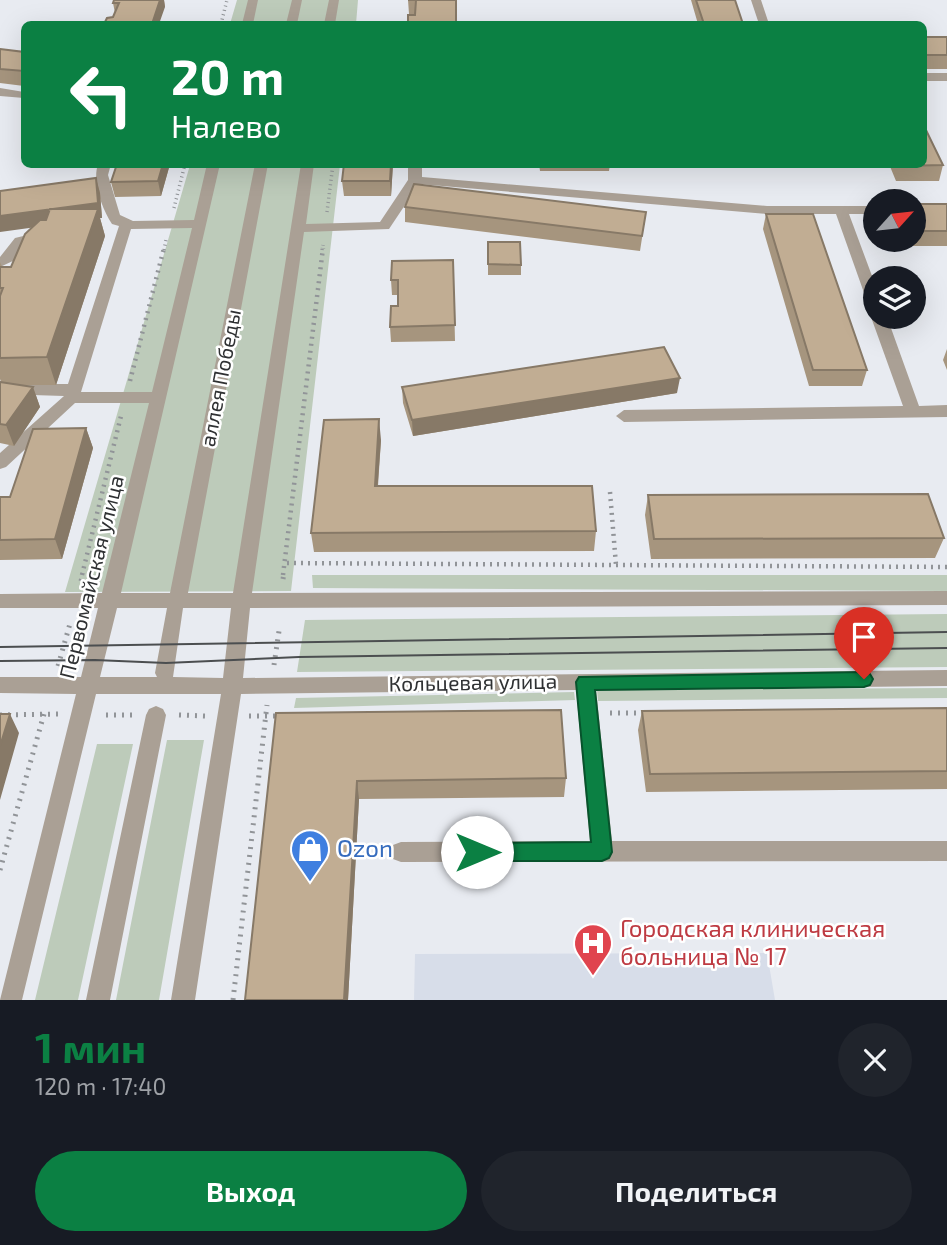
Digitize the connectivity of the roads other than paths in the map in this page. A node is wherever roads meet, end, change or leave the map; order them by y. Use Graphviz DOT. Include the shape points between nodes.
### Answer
graph roads {
  1 [pos="253,0"];
  2 [pos="297,0"];
  3 [pos="334,0"];
  4 [pos="757,0"];
  5 [pos="248,21"];
  6 [pos="293,21"];
  7 [pos="330,21"];
  8 [pos="763,21"];
  9 [pos="927,77"];
  10 [pos="947,77"];
  11 [pos="0,92"];
  12 [pos="21,96"];
  13 [pos="103,168"];
  14 [pos="213,168"];
  15 [pos="261,168"];
  16 [pos="307,168"];
  17 [pos="415,168"];
  18 [pos="415,180"];
  19 [pos="841,210"];
  20 [pos="863,210"];
  21 [pos="200,224"];
  22 [pos="298,228"];
  23 [pos="123,232"];
  24 [pos="56,233"];
  25 [pos="102,236"];
  26 [pos="0,263"];
  27 [pos="863,271"];
  28 [pos="884,329"];
  29 [pos="58,378"];
  30 [pos="74,388"];
  31 [pos="0,389"];
  32 [pos="160,397"];
  33 [pos="913,411"];
  34 [pos="947,411"];
  35 [pos="624,416"];
  36 [pos="0,463"];
  37 [pos="947,598"];
  38 [pos="110,599"];
  39 [pos="241,600"];
  40 [pos="0,601"];
  41 [pos="165,673"];
  42 [pos="947,678"];
  43 [pos="585,682"];
  44 [pos="89,684"];
  45 [pos="0,685"];
  46 [pos="232,686"];
  47 [pos="156,715"];
  48 [pos="947,850"];
  49 [pos="401,852"];
  50 [pos="602,852"];
  51 [pos="10,1000"];
  52 [pos="99,1000"];
  53 [pos="183,1000"];
  1 -- 5 [label="street"];
  2 -- 6 [label="street"];
  3 -- 7 [label="street"];
  4 -- 8 [label="street"];
  9 -- 10 [label="street"];
  11 -- 12 [label="street"];
  13 -- 23 [label="street" via="113,215"];
  14 -- 21 [label="street, Первомайская улица"];
  15 -- 41 [label="street, аллея Победы"];
  16 -- 22 [label="street"];
  17 -- 18 [label="street"];
  18 -- 19 [label="street" via="767,210"];
  18 -- 22 [label="street" via="384,226"];
  19 -- 20 [label="street"];
  19 -- 27 [label="street"];
  21 -- 23 [label="street"];
  21 -- 32 [label="street, Первомайская улица"];
  22 -- 39 [label="street"];
  23 -- 25 [label="street"];
  23 -- 30 [label="street"];
  24 -- 26 [label="street" via="20,241"];
  28 -- 33 [label="street"];
  29 -- 30 [label="street"];
  30 -- 31 [label="street"];
  30 -- 32 [label="street" via="126,397"];
  30 -- 36 [label="street"];
  32 -- 38 [label="street, Первомайская улица"];
  33 -- 34 [label="street"];
  33 -- 35 [label="street"];
  37 -- 39 [label="street"];
  38 -- 39 [label="street"];
  38 -- 40 [label="street"];
  38 -- 44 [label="street, Первомайская улица"];
  39 -- 46 [label="street"];
  42 -- 43 [label="street, Кольцевая улица"];
  43 -- 46 [label="street, Кольцевая улица"];
  43 -- 50 [label="street"];
  44 -- 45 [label="street, Кольцевая улица"];
  44 -- 46 [label="street, Кольцевая улица"];
  44 -- 51 [label="street, Первомайская улица"];
  46 -- 53 [label="street"];
  47 -- 52 [label="street"];
  48 -- 50 [label="street"];
  49 -- 50 [label="street"];
}
